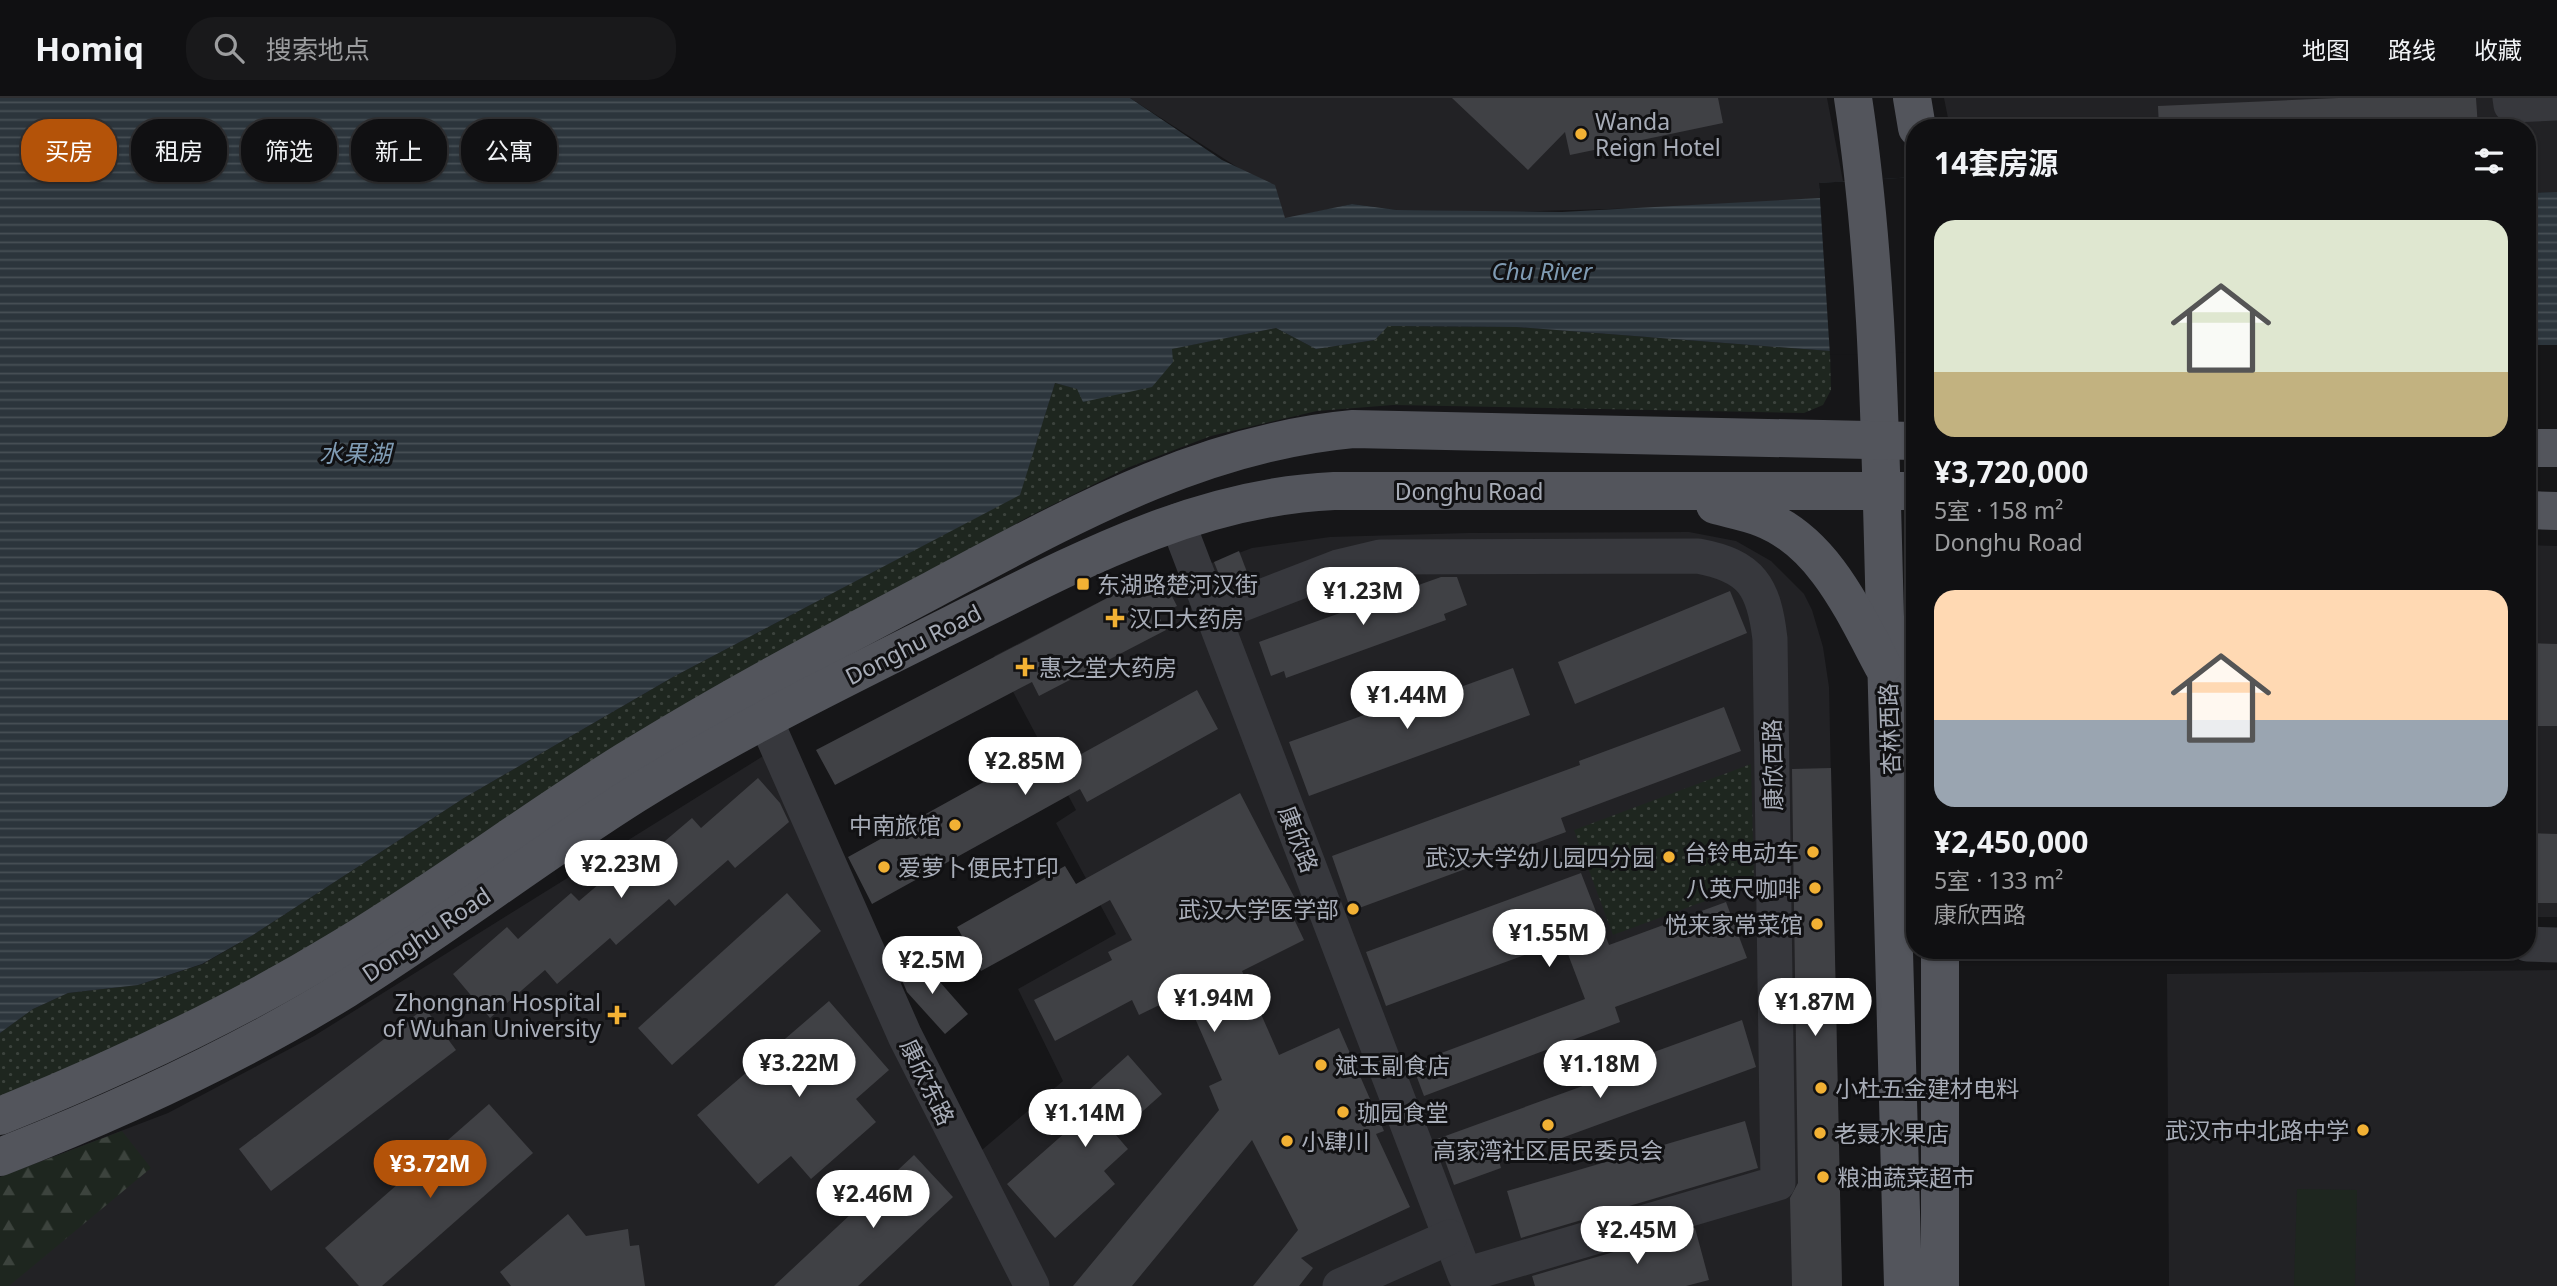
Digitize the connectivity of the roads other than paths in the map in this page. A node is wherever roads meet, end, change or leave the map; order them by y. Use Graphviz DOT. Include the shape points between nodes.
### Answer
graph roads {
  1 [pos="1853,98"];
  2 [pos="1912,98"];
  3 [pos="2510,98"];
  4 [pos="2557,103"];
  5 [pos="1916,119"];
  6 [pos="1897,442"];
  7 [pos="2536,447"];
  8 [pos="2557,448"];
  9 [pos="1898,491"];
  10 [pos="1633,492"];
  11 [pos="2536,510"];
  12 [pos="2557,510"];
  13 [pos="1177,521"];
  14 [pos="1214,615"];
  15 [pos="1887,673"];
  16 [pos="765,719"];
  17 [pos="2536,944"];
  18 [pos="2557,945"];
  19 [pos="1940,959"];
  20 [pos="0,1116"];
  21 [pos="0,1157"];
  22 [pos="1450,1237"];
  23 [pos="1465,1275"];
  24 [pos="1032,1286"];
  25 [pos="1340,1286"];
  26 [pos="1903,1286"];
  27 [pos="1940,1286"];
  1 -- 6 [label="main road" via="1878,377"];
  2 -- 5 [label="main road"];
  3 -- 4 [label="street" via="2511,105"];
  6 -- 9 [label="main road"];
  6 -- 20 [label="main road, Donghu Road" via="1353,429 1276,440 1176,470 1052,526 737,694 276,987 96,1077"];
  7 -- 8 [label="main road"];
  9 -- 10 [label="main road, Donghu Road"];
  9 -- 15 [label="main road, 杏林西路" via="1883,549"];
  10 -- 13 [label="main road, Donghu Road" via="1297,493 1253,499"];
  10 -- 15 [label="main road" via="1716,505 1762,517 1782,528 1829,572"];
  11 -- 12 [label="main road"];
  13 -- 14 [label="street, 康欣路"];
  13 -- 16 [label="main road, Donghu Road" via="1052,574"];
  14 -- 22 [label="street, 康欣路"];
  14 -- 23 [label="street, 康欣西路" via="1338,567 1380,557 1698,556 1742,571 1762,597 1770,639 1778,1184"];
  15 -- 26 [label="main road, 杏林西路"];
  16 -- 21 [label="main road, Donghu Road" via="636,794 334,995 187,1077"];
  16 -- 24 [label="street, 康欣东路" via="905,1036"];
  17 -- 18 [label="street"];
  19 -- 27 [label="main road"];
  22 -- 23 [label="street, 康欣路"];
  22 -- 25 [label="street"];
}
